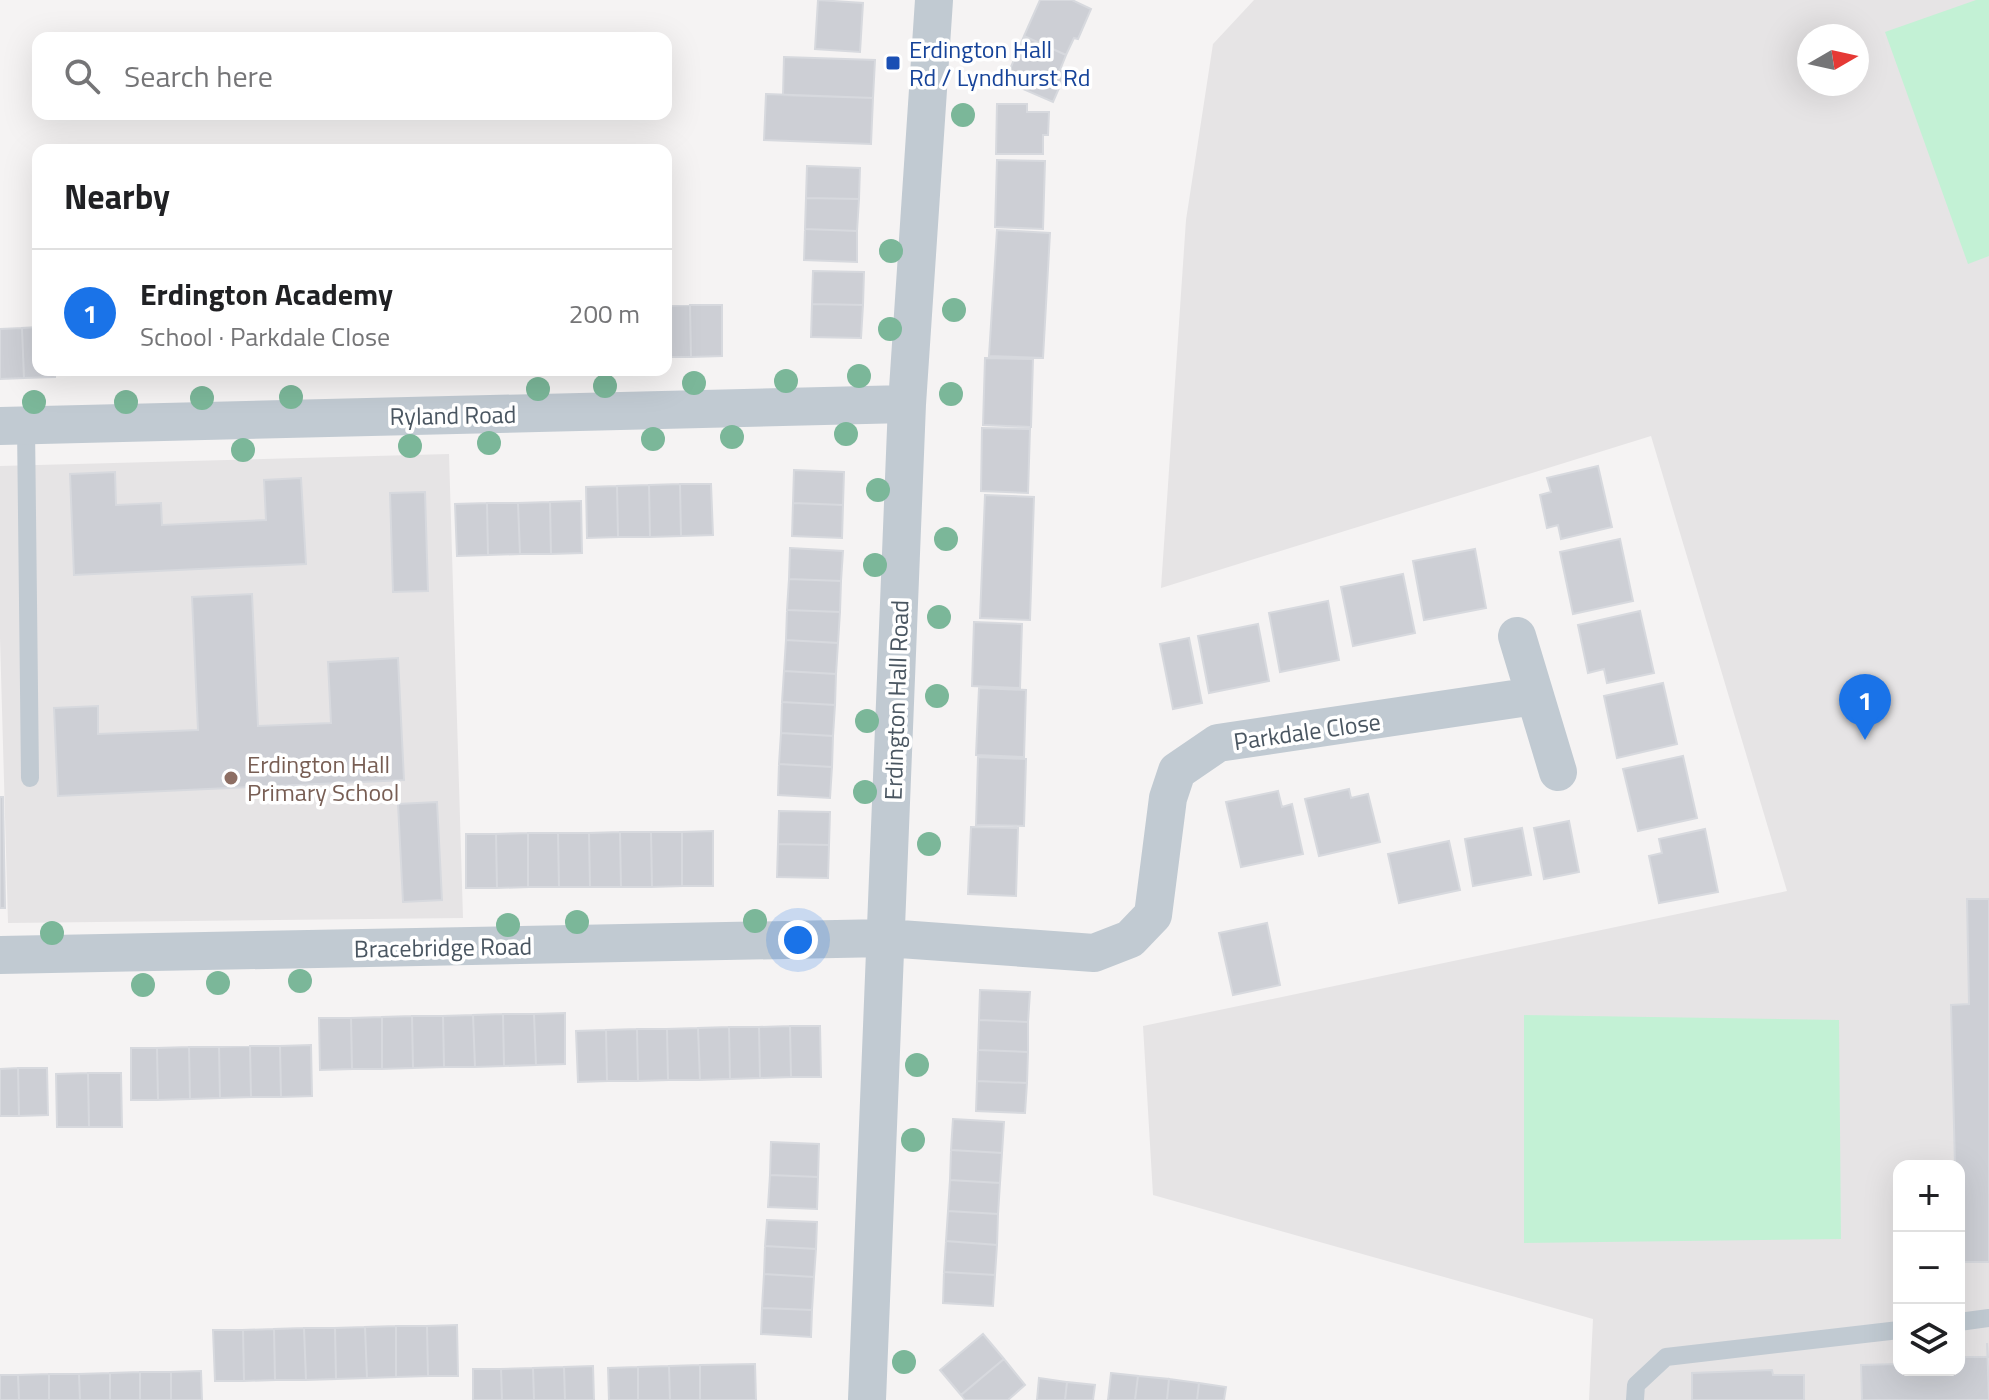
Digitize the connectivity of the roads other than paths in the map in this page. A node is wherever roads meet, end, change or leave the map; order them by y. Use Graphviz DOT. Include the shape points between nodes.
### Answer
graph roads {
  1 [pos="934,0"];
  2 [pos="907,404"];
  3 [pos="13,426"];
  4 [pos="1517,636"];
  5 [pos="1534,696"];
  6 [pos="1558,772"];
  7 [pos="30,778"];
  8 [pos="886,938"];
  9 [pos="0,955"];
  10 [pos="1989,1318"];
  11 [pos="1965,1321"];
  12 [pos="1893,1331"];
  13 [pos="867,1400"];
  14 [pos="1635,1400"];
  1 -- 2 [label="street, Erdington Hall Road"];
  2 -- 3 [label="street, Ryland Road"];
  2 -- 8 [label="street, Erdington Hall Road"];
  3 -- 7 [label="lane"];
  4 -- 5 [label="street"];
  5 -- 6 [label="street"];
  5 -- 8 [label="street, Parkdale Close" via="1218,743 1177,771 1168,798 1153,915 1130,939 1094,953"];
  8 -- 9 [label="street, Bracebridge Road"];
  8 -- 13 [label="street, Erdington Hall Road"];
  10 -- 11 [label="lane"];
  12 -- 14 [label="lane" via="1666,1357 1636,1385"];
}
